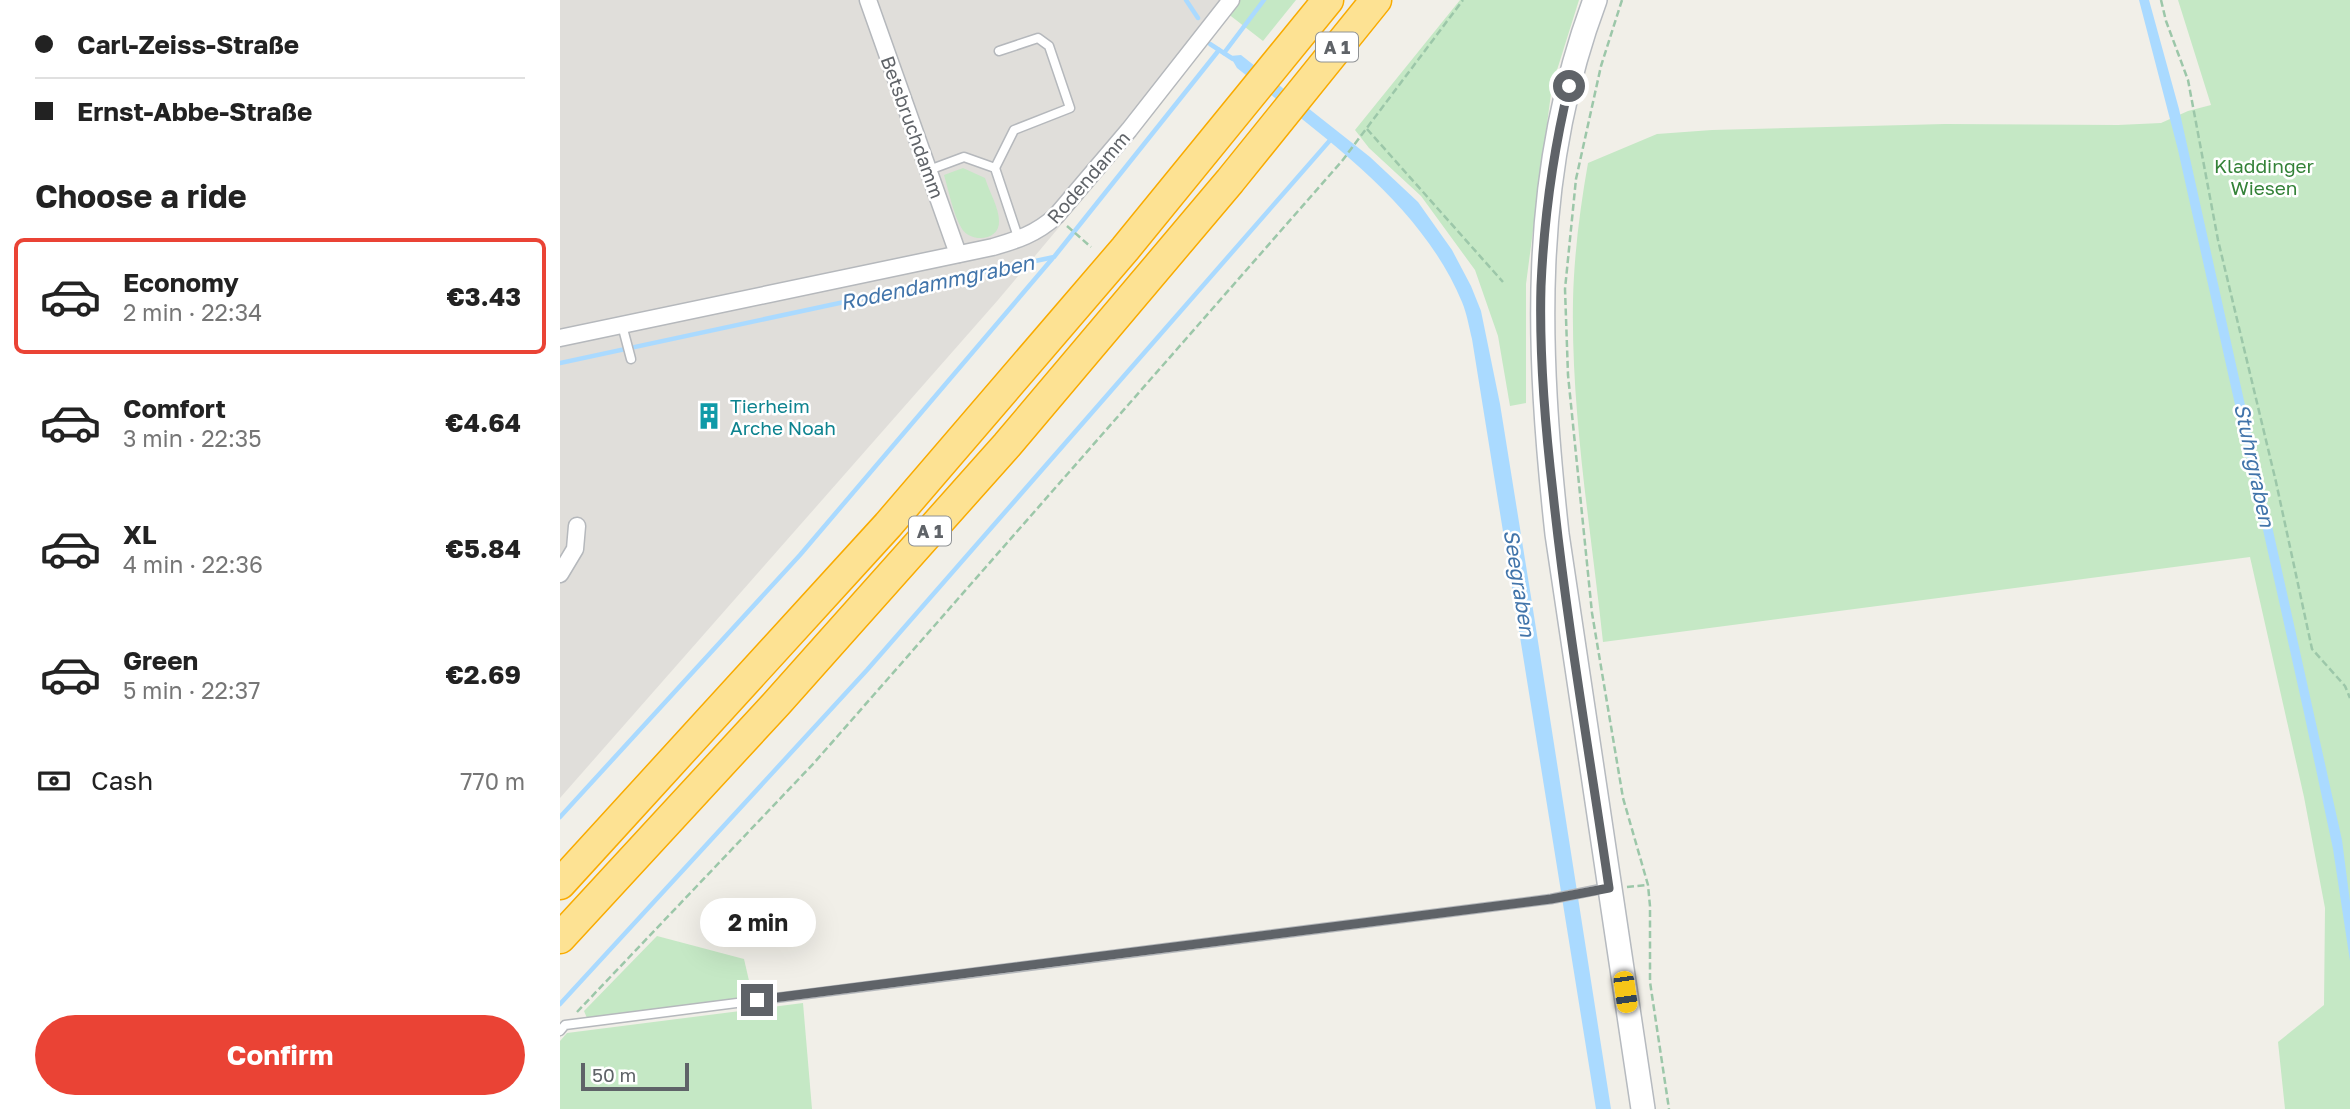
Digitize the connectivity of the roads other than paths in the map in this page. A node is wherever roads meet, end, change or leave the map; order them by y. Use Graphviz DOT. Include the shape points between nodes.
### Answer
graph roads {
  1 [pos="868,0"];
  2 [pos="1231,0"];
  3 [pos="1328,0"];
  4 [pos="1376,0"];
  5 [pos="1595,0"];
  6 [pos="999,51"];
  7 [pos="995,169"];
  8 [pos="929,170"];
  9 [pos="1018,240"];
  10 [pos="958,254"];
  11 [pos="624,331"];
  12 [pos="560,338"];
  13 [pos="631,359"];
  14 [pos="578,526"];
  15 [pos="560,574"];
  16 [pos="560,884"];
  17 [pos="1609,888"];
  18 [pos="560,938"];
  19 [pos="563,1028"];
  20 [pos="1643,1109"];
  1 -- 8 [label="street, Betsbruchdamm"];
  2 -- 9 [label="street, Rodendamm" via="1056,216 1042,229"];
  3 -- 16 [label="highway, A 1" via="1125,249 888,525"];
  4 -- 18 [label="highway, A 1" via="1007,445"];
  5 -- 17 [label="main road" via="1569,86 1553,168 1541,288 1541,344 1557,534"];
  6 -- 7 [label="lane" via="1038,38 1049,46 1070,108 1014,130"];
  7 -- 8 [label="lane" via="964,157"];
  7 -- 9 [label="lane"];
  8 -- 10 [label="street, Betsbruchdamm"];
  9 -- 10 [label="street, Rodendamm"];
  10 -- 11 [label="street, Rodendamm"];
  11 -- 12 [label="street, Rodendamm"];
  11 -- 13 [label="lane"];
  14 -- 15 [label="street" via="575,549"];
  17 -- 19 [label="lane"];
  17 -- 20 [label="main road"];
}
